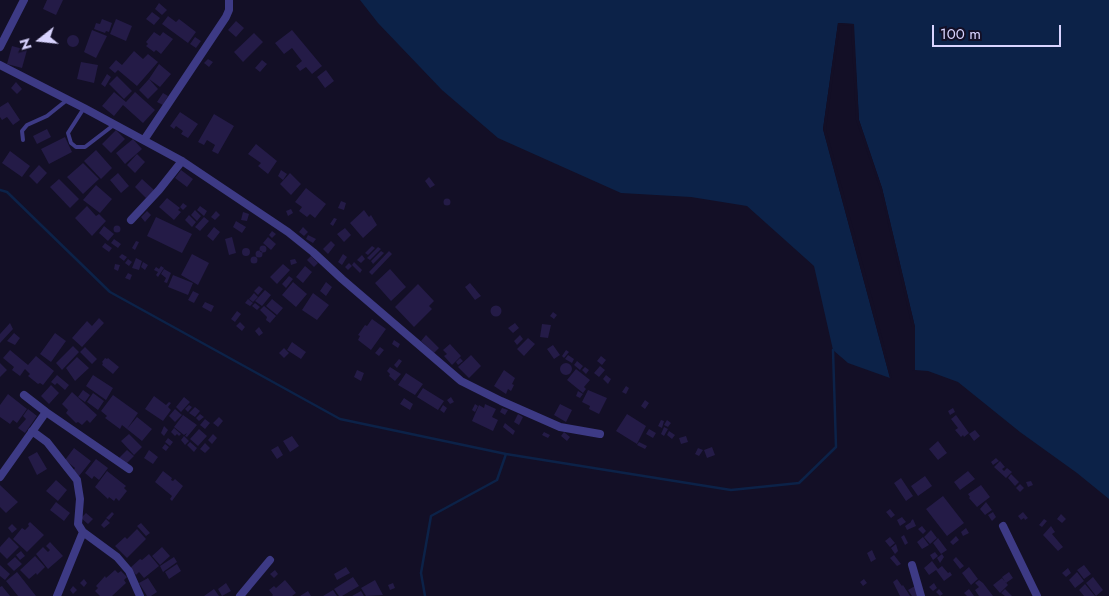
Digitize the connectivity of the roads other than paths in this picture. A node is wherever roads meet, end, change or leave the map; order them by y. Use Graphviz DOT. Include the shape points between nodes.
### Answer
graph roads {
  1 [pos="24,0"];
  2 [pos="229,0"];
  3 [pos="0,47"];
  4 [pos="0,65"];
  5 [pos="68,100"];
  6 [pos="84,108"];
  7 [pos="115,124"];
  8 [pos="23,140"];
  9 [pos="144,140"];
  10 [pos="182,161"];
  11 [pos="131,220"];
  12 [pos="24,395"];
  13 [pos="46,412"];
  14 [pos="32,431"];
  15 [pos="600,434"];
  16 [pos="129,469"];
  17 [pos="0,477"];
  18 [pos="1003,526"];
  19 [pos="83,532"];
  20 [pos="270,560"];
  21 [pos="912,565"];
  22 [pos="57,596"];
  23 [pos="140,596"];
  24 [pos="240,596"];
  25 [pos="921,596"];
  26 [pos="1037,596"];
  1 -- 3 [label="street"];
  2 -- 9 [label="street" via="226,17"];
  4 -- 5 [label="street"];
  5 -- 6 [label="street"];
  5 -- 8 [label="lane" via="47,116 27,125 22,132"];
  6 -- 7 [label="street"];
  6 -- 7 [label="lane" via="68,133 76,147 84,147"];
  7 -- 9 [label="street"];
  9 -- 10 [label="street"];
  10 -- 11 [label="street"];
  10 -- 15 [label="street" via="288,232 461,381 560,427"];
  12 -- 13 [label="street"];
  13 -- 14 [label="street"];
  13 -- 16 [label="street"];
  14 -- 17 [label="street"];
  14 -- 19 [label="street" via="47,442 77,480 80,498 78,524"];
  18 -- 26 [label="street"];
  19 -- 22 [label="street"];
  19 -- 23 [label="street" via="117,557 129,571"];
  20 -- 24 [label="street"];
  21 -- 25 [label="street"];
}
